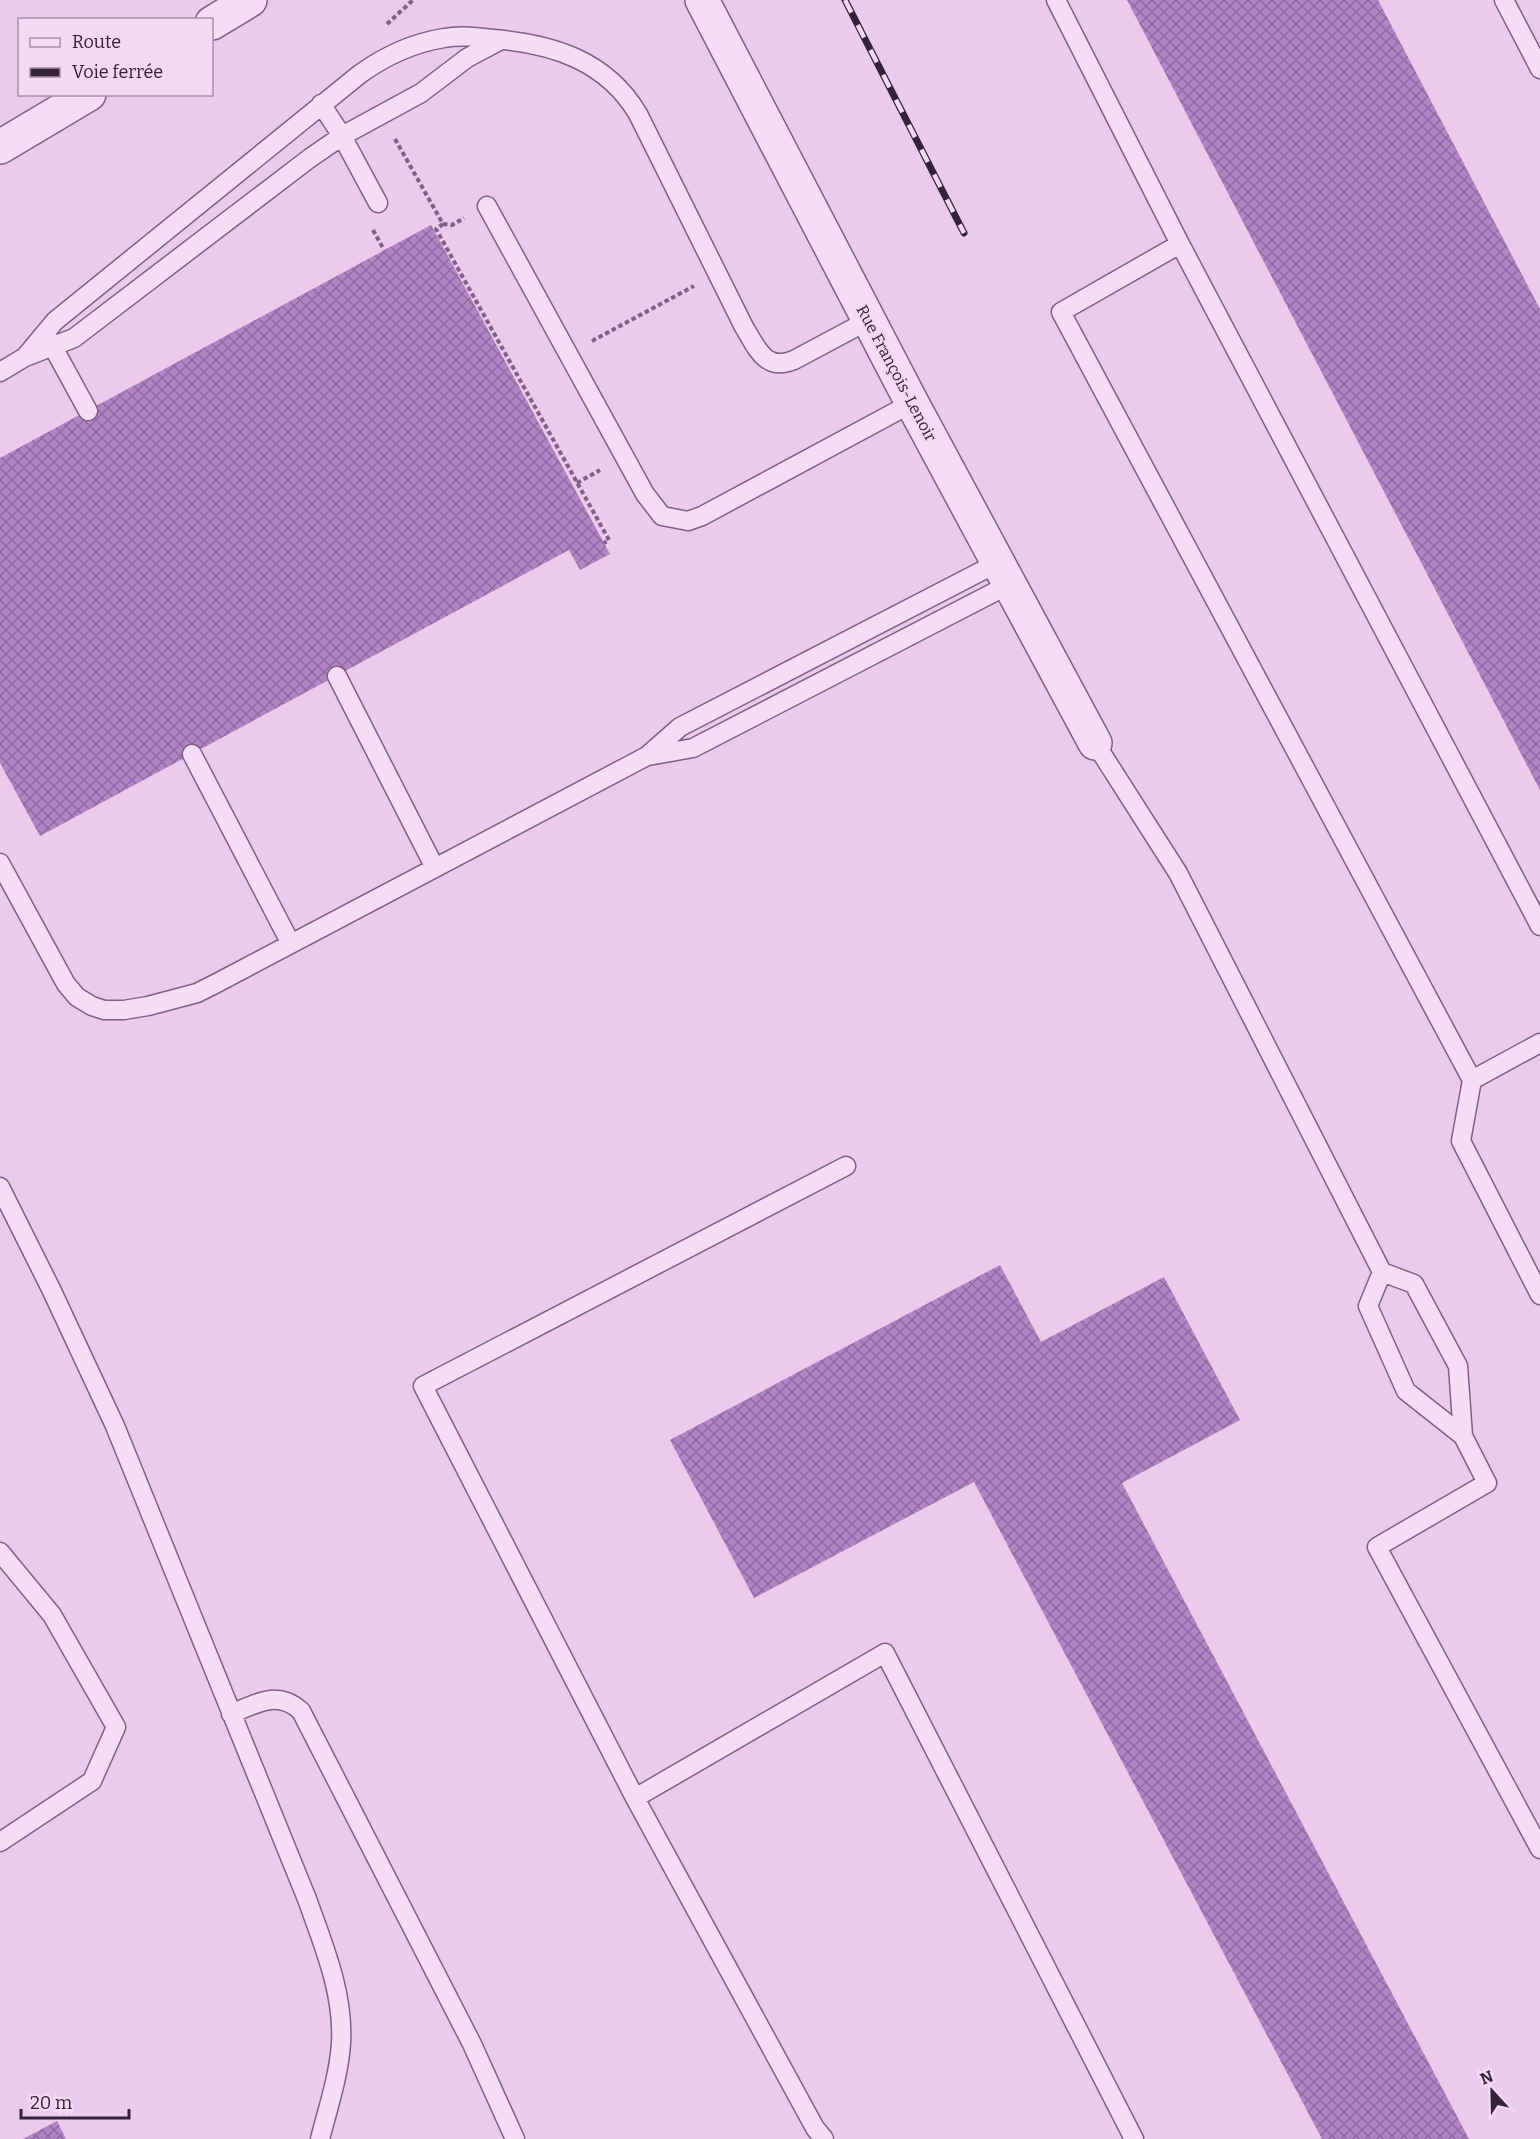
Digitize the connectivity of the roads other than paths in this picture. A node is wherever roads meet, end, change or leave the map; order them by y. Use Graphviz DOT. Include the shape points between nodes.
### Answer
graph roads {
  1 [pos="250,0"];
  2 [pos="702,0"];
  3 [pos="1056,0"];
  4 [pos="1504,0"];
  5 [pos="213,22"];
  6 [pos="502,39"];
  7 [pos="1540,69"];
  8 [pos="86,96"];
  9 [pos="321,104"];
  10 [pos="342,136"];
  11 [pos="0,147"];
  12 [pos="378,203"];
  13 [pos="487,206"];
  14 [pos="1180,244"];
  15 [pos="869,320"];
  16 [pos="49,340"];
  17 [pos="0,372"];
  18 [pos="912,403"];
  19 [pos="88,411"];
  20 [pos="1004,573"];
  21 [pos="337,676"];
  22 [pos="1095,743"];
  23 [pos="192,754"];
  24 [pos="0,863"];
  25 [pos="435,868"];
  26 [pos="1540,926"];
  27 [pos="291,944"];
  28 [pos="1540,1043"];
  29 [pos="1472,1080"];
  30 [pos="846,1166"];
  31 [pos="0,1187"];
  32 [pos="1382,1272"];
  33 [pos="1540,1295"];
  34 [pos="1463,1436"];
  35 [pos="0,1552"];
  36 [pos="231,1714"];
  37 [pos="634,1798"];
  38 [pos="0,1842"];
  39 [pos="1540,1849"];
  40 [pos="320,2139"];
  41 [pos="515,2139"];
  42 [pos="824,2139"];
  43 [pos="1134,2139"];
  1 -- 5 [label="street"];
  2 -- 15 [label="street, Rue François-Lenoir"];
  3 -- 14 [label="lane"];
  4 -- 7 [label="lane"];
  6 -- 9 [label="lane" via="446,37 405,48 371,66"];
  6 -- 10 [label="lane" via="467,58 421,93"];
  6 -- 15 [label="lane" via="553,49 580,60 617,84 628,97 744,327 772,363 794,360"];
  8 -- 11 [label="street"];
  9 -- 10 [label="lane"];
  9 -- 16 [label="lane" via="55,321"];
  10 -- 12 [label="lane"];
  10 -- 16 [label="lane" via="273,184 74,338"];
  13 -- 18 [label="lane" via="645,494 662,516 688,521 702,516"];
  14 -- 26 [label="lane"];
  14 -- 29 [label="lane" via="1061,312"];
  15 -- 18 [label="street, Rue François-Lenoir"];
  16 -- 17 [label="lane"];
  16 -- 19 [label="lane"];
  18 -- 20 [label="street, Rue François-Lenoir"];
  20 -- 22 [label="street, Rue François-Lenoir"];
  20 -- 25 [label="lane" via="693,748 647,756"];
  21 -- 25 [label="lane"];
  22 -- 32 [label="lane" via="1178,873"];
  23 -- 27 [label="lane"];
  24 -- 27 [label="lane" via="66,984 77,997 104,1010 148,1006 197,993"];
  25 -- 27 [label="lane"];
  28 -- 29 [label="lane"];
  29 -- 33 [label="lane" via="1461,1141"];
  30 -- 37 [label="lane" via="423,1386"];
  31 -- 36 [label="lane" via="115,1426"];
  32 -- 34 [label="lane" via="1413,1284 1458,1366"];
  32 -- 34 [label="lane" via="1368,1306 1407,1391"];
  34 -- 39 [label="lane" via="1487,1483 1377,1547"];
  35 -- 38 [label="lane" via="52,1616 116,1727 92,1780"];
  36 -- 40 [label="lane" via="307,1899 332,1971 341,2043"];
  36 -- 41 [label="lane" via="281,1699 302,1711 472,2044"];
  37 -- 42 [label="lane"];
  37 -- 43 [label="lane" via="885,1653"];
}
